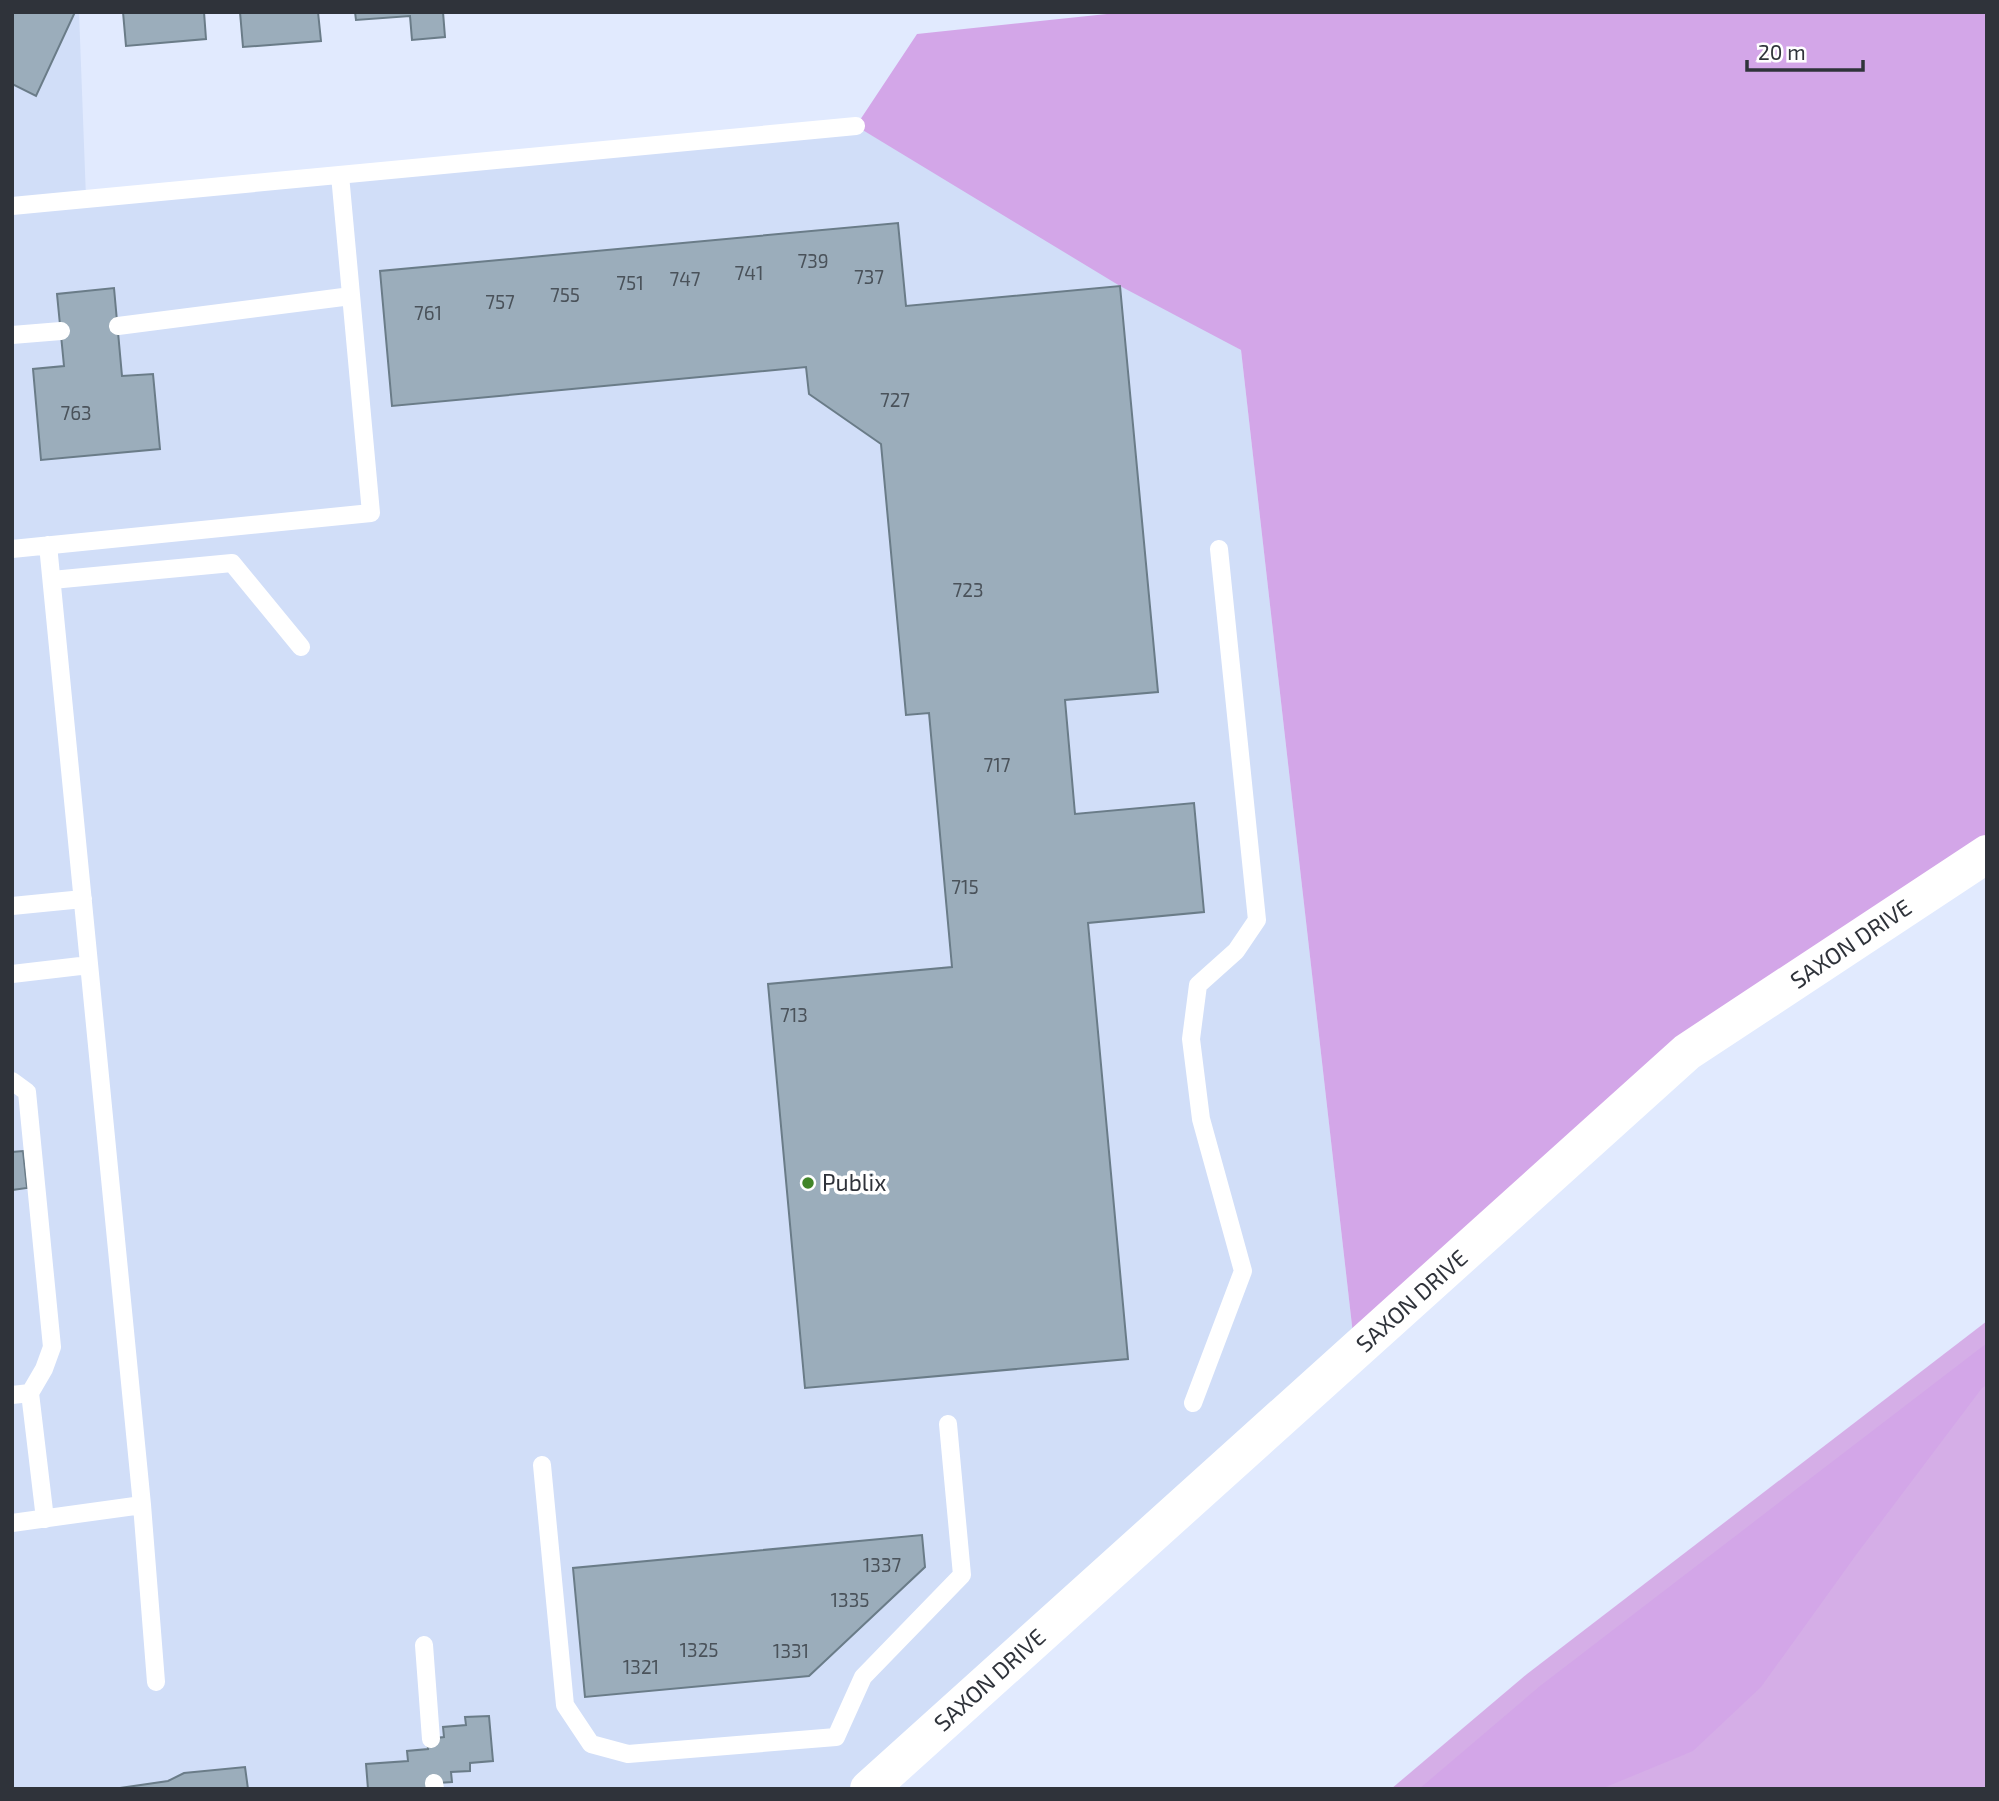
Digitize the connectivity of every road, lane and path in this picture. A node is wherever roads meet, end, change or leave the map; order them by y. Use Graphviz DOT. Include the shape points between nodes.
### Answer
graph roads {
  1 [pos="856,126"];
  2 [pos="341,175"];
  3 [pos="12,206"];
  4 [pos="351,296"];
  5 [pos="118,326"];
  6 [pos="61,331"];
  7 [pos="12,335"];
  8 [pos="48,545"];
  9 [pos="12,549"];
  10 [pos="1219,549"];
  11 [pos="52,580"];
  12 [pos="301,647"];
  13 [pos="1987,854"];
  14 [pos="83,899"];
  15 [pos="12,906"];
  16 [pos="89,965"];
  17 [pos="12,974"];
  18 [pos="12,1081"];
  19 [pos="21,1394"];
  20 [pos="1193,1403"];
  21 [pos="948,1424"];
  22 [pos="542,1465"];
  23 [pos="142,1505"];
  24 [pos="45,1519"];
  25 [pos="12,1523"];
  26 [pos="424,1645"];
  27 [pos="156,1682"];
  28 [pos="431,1739"];
  29 [pos="869,1789"];
  1 -- 2 [label="lane"];
  2 -- 3 [label="lane"];
  2 -- 4 [label="lane"];
  4 -- 5 [label="lane"];
  4 -- 8 [label="lane" via="371,513"];
  6 -- 7 [label="lane"];
  8 -- 9 [label="lane"];
  8 -- 11 [label="lane"];
  10 -- 20 [label="lane" via="1257,920 1236,951 1198,985 1191,1039 1201,1119 1243,1271"];
  11 -- 12 [label="lane" via="232,563"];
  11 -- 14 [label="lane"];
  13 -- 29 [label="street, SAXON DRIVE" via="1687,1052"];
  14 -- 15 [label="lane"];
  14 -- 16 [label="lane"];
  16 -- 17 [label="lane"];
  16 -- 23 [label="lane"];
  18 -- 19 [label="lane" via="27,1092 52,1347 44,1369"];
  19 -- 24 [label="lane"];
  21 -- 22 [label="lane" via="962,1574 863,1677 836,1737 628,1754 592,1744 565,1705"];
  23 -- 24 [label="lane"];
  23 -- 27 [label="lane"];
  24 -- 25 [label="lane"];
  26 -- 28 [label="lane"];
}
